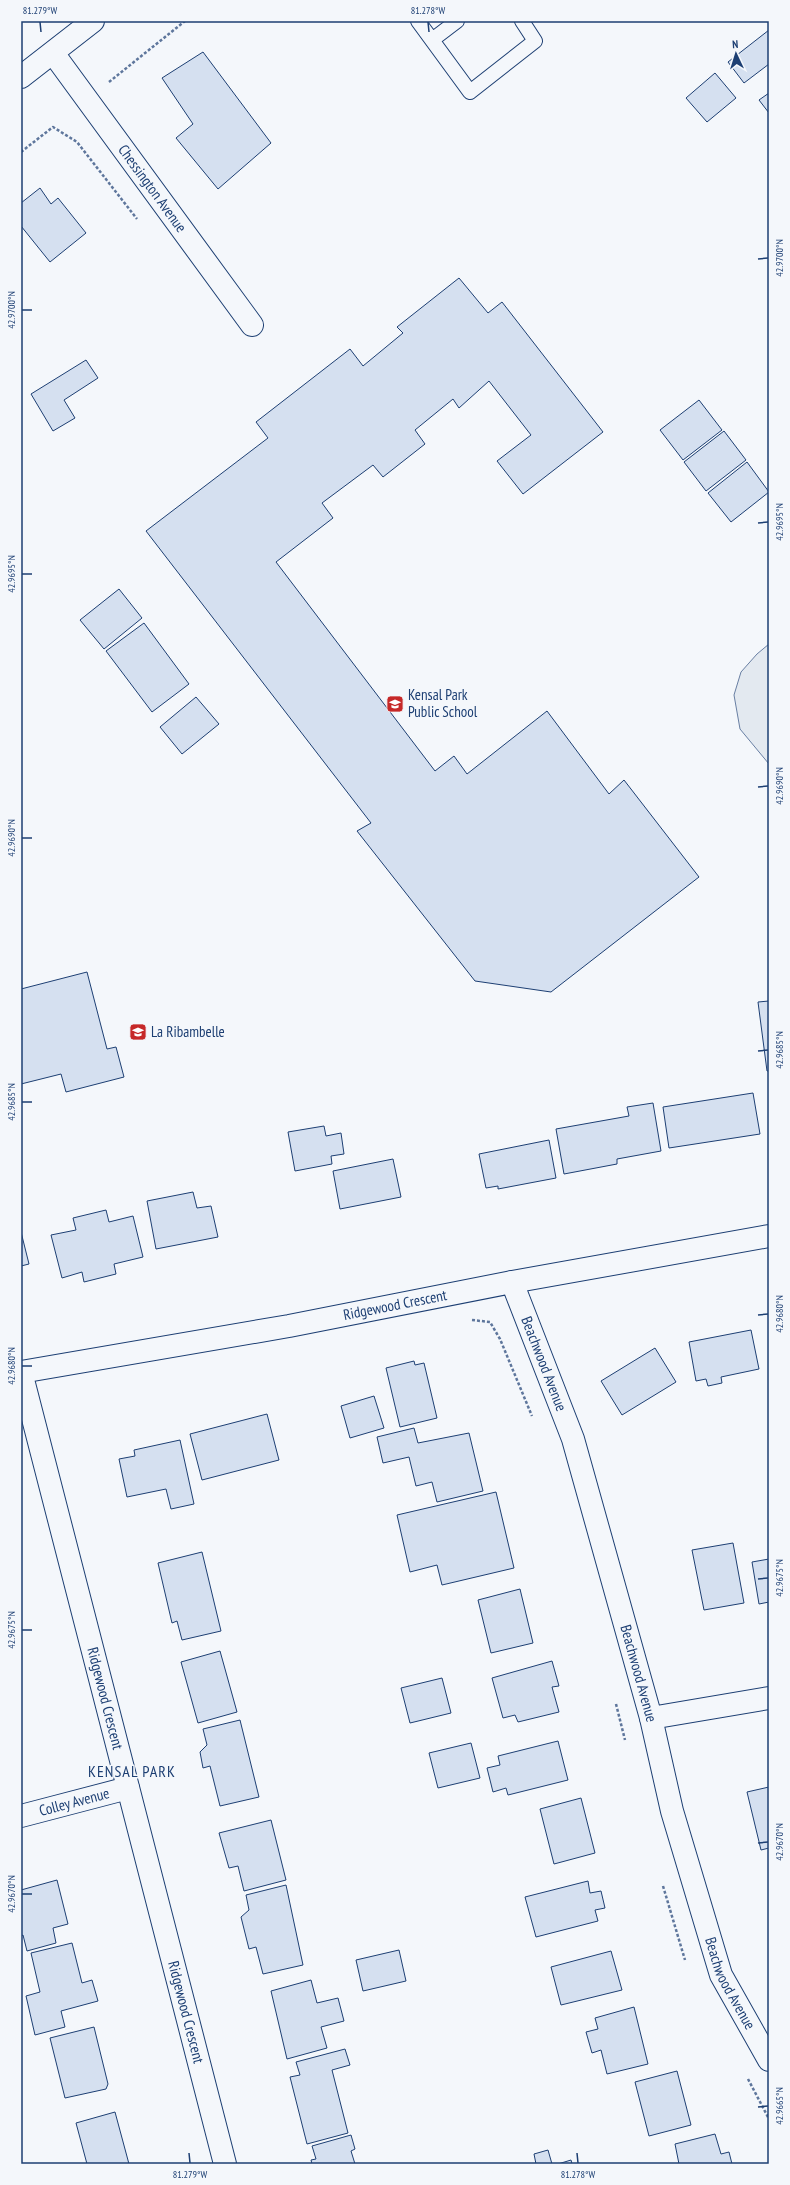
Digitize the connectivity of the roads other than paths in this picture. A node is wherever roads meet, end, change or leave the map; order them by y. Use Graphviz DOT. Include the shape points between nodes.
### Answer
graph roads {
  1 [pos="94,21"];
  2 [pos="418,21"];
  3 [pos="457,21"];
  4 [pos="522,21"];
  5 [pos="432,40"];
  6 [pos="53,52"];
  7 [pos="21,77"];
  8 [pos="252,325"];
  9 [pos="769,1236"];
  10 [pos="512,1282"];
  11 [pos="21,1372"];
  12 [pos="769,1698"];
  13 [pos="651,1718"];
  14 [pos="128,1788"];
  15 [pos="21,1816"];
  16 [pos="769,2060"];
  17 [pos="225,2164"];
  1 -- 6 [label="street"];
  2 -- 5 [label="lane"];
  3 -- 5 [label="lane"];
  4 -- 5 [label="lane" via="534,41 470,92"];
  6 -- 7 [label="street"];
  6 -- 8 [label="street, Chessington Avenue"];
  9 -- 10 [label="street, Ridgewood Crescent"];
  10 -- 11 [label="street, Ridgewood Crescent" via="289,1326"];
  10 -- 13 [label="street, Beachwood Avenue" via="573,1439"];
  11 -- 14 [label="street, Ridgewood Crescent"];
  12 -- 13 [label="street"];
  13 -- 16 [label="street, Beachwood Avenue" via="672,1811 721,1975"];
  14 -- 15 [label="street, Colley Avenue"];
  14 -- 17 [label="street, Ridgewood Crescent"];
}
